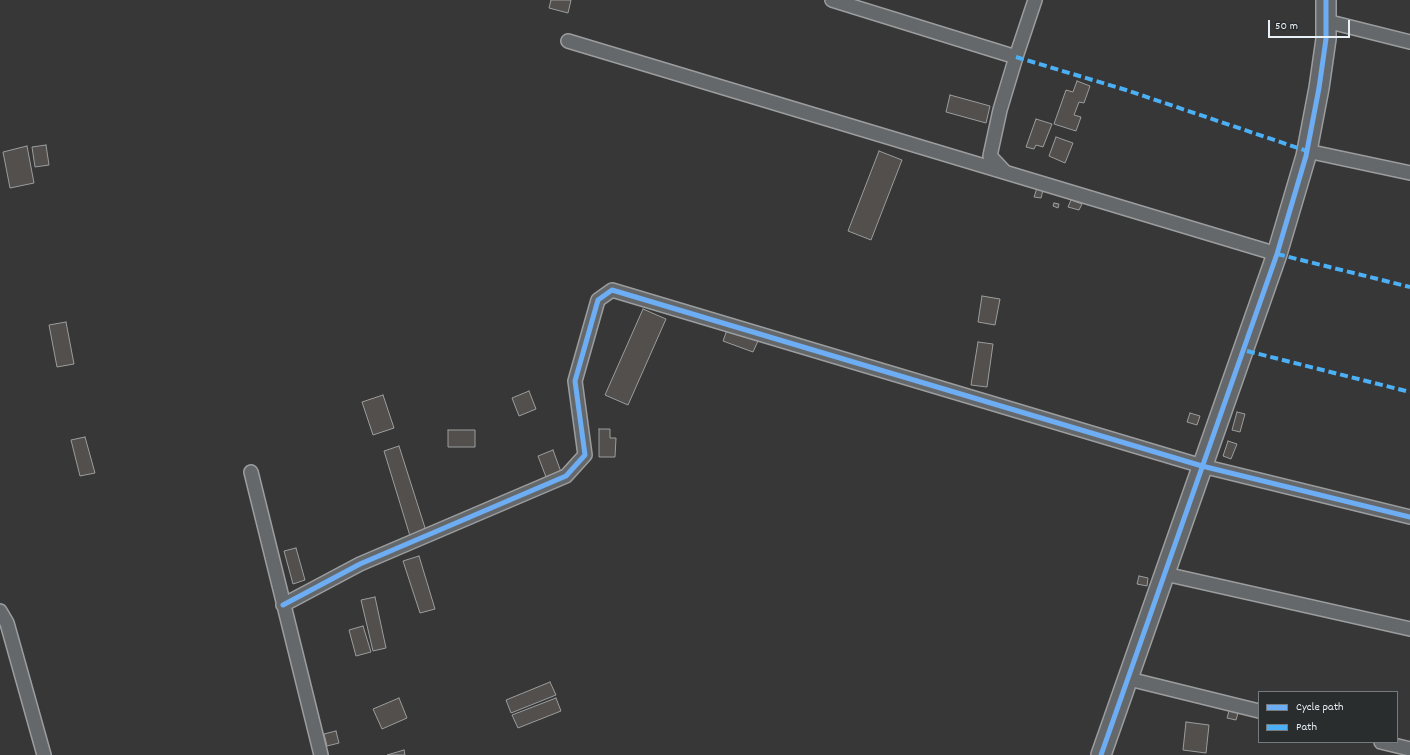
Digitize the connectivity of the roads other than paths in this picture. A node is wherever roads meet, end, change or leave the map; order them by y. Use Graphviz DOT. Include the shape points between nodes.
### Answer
graph roads {
  1 [pos="832,0"];
  2 [pos="1035,0"];
  3 [pos="1326,0"];
  4 [pos="1326,21"];
  5 [pos="568,41"];
  6 [pos="1410,42"];
  7 [pos="1016,57"];
  8 [pos="1307,151"];
  9 [pos="1007,173"];
  10 [pos="1410,173"];
  11 [pos="1277,254"];
  12 [pos="1202,466"];
  13 [pos="252,472"];
  14 [pos="1410,517"];
  15 [pos="1165,574"];
  16 [pos="283,605"];
  17 [pos="0,611"];
  18 [pos="1410,629"];
  19 [pos="1129,678"];
  20 [pos="1258,711"];
  21 [pos="1385,743"];
  22 [pos="1410,749"];
  23 [pos="44,755"];
  24 [pos="321,755"];
  25 [pos="1101,755"];
  1 -- 7 [label="street"];
  2 -- 7 [label="street"];
  3 -- 4 [label="street"];
  4 -- 6 [label="street"];
  4 -- 8 [label="street" via="1319,88"];
  5 -- 9 [label="street"];
  7 -- 9 [label="street" via="1000,110 990,156"];
  8 -- 10 [label="street"];
  8 -- 11 [label="street"];
  9 -- 11 [label="street"];
  11 -- 12 [label="street"];
  12 -- 14 [label="street"];
  12 -- 15 [label="street"];
  12 -- 16 [label="street" via="612,290 598,300 575,381 585,455 566,476 360,564"];
  13 -- 16 [label="street"];
  15 -- 18 [label="street"];
  15 -- 19 [label="street"];
  16 -- 24 [label="street"];
  17 -- 23 [label="street" via="7,623"];
  19 -- 20 [label="street"];
  19 -- 25 [label="street"];
  21 -- 22 [label="street"];
}
